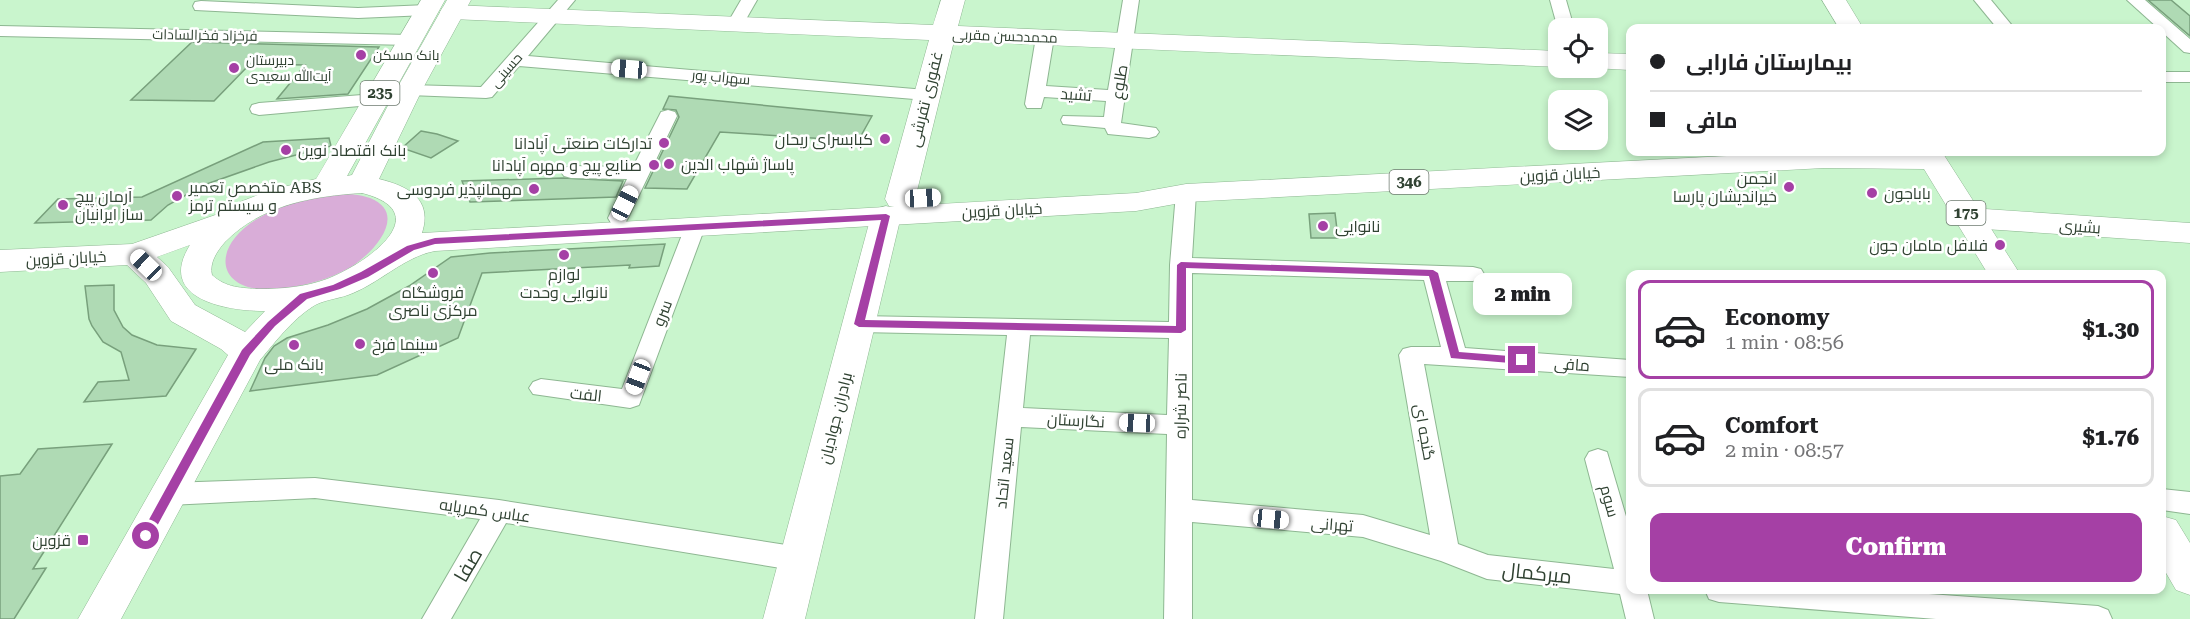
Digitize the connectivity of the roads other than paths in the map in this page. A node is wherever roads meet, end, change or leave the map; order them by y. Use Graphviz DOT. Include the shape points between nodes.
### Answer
graph roads {
  1 [pos="749,0"];
  2 [pos="953,0"];
  3 [pos="1131,0"];
  4 [pos="1558,0"];
  5 [pos="1834,0"];
  6 [pos="1982,0"];
  7 [pos="2135,0"];
  8 [pos="201,6"];
  9 [pos="443,6"];
  10 [pos="560,8"];
  11 [pos="1563,18"];
  12 [pos="735,24"];
  13 [pos="1849,24"];
  14 [pos="2003,24"];
  15 [pos="2162,24"];
  16 [pos="2166,27"];
  17 [pos="0,32"];
  18 [pos="943,33"];
  19 [pos="1045,37"];
  20 [pos="410,40"];
  21 [pos="1125,41"];
  22 [pos="2190,48"];
  23 [pos="1548,59"];
  24 [pos="516,60"];
  25 [pos="1608,61"];
  26 [pos="1626,62"];
  27 [pos="2166,77"];
  28 [pos="2190,77"];
  29 [pos="409,90"];
  30 [pos="926,95"];
  31 [pos="1116,96"];
  32 [pos="375,100"];
  33 [pos="259,109"];
  34 [pos="668,116"];
  35 [pos="1070,120"];
  36 [pos="1112,123"];
  37 [pos="1149,132"];
  38 [pos="1930,156"];
  39 [pos="571,172"];
  40 [pos="640,174"];
  41 [pos="362,184"];
  42 [pos="327,185"];
  43 [pos="1186,193"];
  44 [pos="893,208"];
  45 [pos="234,218"];
  46 [pos="618,218"];
  47 [pos="1970,218"];
  48 [pos="695,228"];
  49 [pos="410,229"];
  50 [pos="2190,233"];
  51 [pos="135,254"];
  52 [pos="389,258"];
  53 [pos="0,261"];
  54 [pos="1181,265"];
  55 [pos="2002,270"];
  56 [pos="1433,273"];
  57 [pos="1473,274"];
  58 [pos="303,296"];
  59 [pos="859,324"];
  60 [pos="1019,327"];
  61 [pos="1181,330"];
  62 [pos="246,353"];
  63 [pos="1455,356"];
  64 [pos="1626,368"];
  65 [pos="541,388"];
  66 [pos="630,399"];
  67 [pos="1010,417"];
  68 [pos="1179,424"];
  69 [pos="1598,459"];
  70 [pos="169,494"];
  71 [pos="2166,500"];
  72 [pos="2190,503"];
  73 [pos="1179,510"];
  74 [pos="499,511"];
  75 [pos="2166,539"];
  76 [pos="1446,551"];
  77 [pos="799,560"];
  78 [pos="1626,564"];
  79 [pos="2190,578"];
  80 [pos="1626,583"];
  81 [pos="1634,594"];
  82 [pos="1771,594"];
  83 [pos="99,619"];
  84 [pos="436,619"];
  85 [pos="784,619"];
  86 [pos="989,619"];
  87 [pos="1178,619"];
  88 [pos="1640,619"];
  89 [pos="2098,619"];
  1 -- 12 [label="street"];
  2 -- 18 [label="main road, غفوری تفرشی"];
  3 -- 21 [label="street, طلوع"];
  4 -- 11 [label="street"];
  5 -- 13 [label="main road"];
  6 -- 14 [label="street"];
  7 -- 15 [label="street"];
  8 -- 9 [label="street" via="358,13"];
  9 -- 10 [label="main road, محمدحسن مقربی"];
  9 -- 20 [label="main road, 235"];
  9 -- 29 [label="main road, 235"];
  10 -- 12 [label="main road, محمدحسن مقربی"];
  10 -- 24 [label="street, حسینی"];
  12 -- 18 [label="main road, محمدحسن مقربی"];
  16 -- 22 [label="street"];
  17 -- 20 [label="street, فرخزاد فخرالسادات"];
  18 -- 19 [label="main road, محمدحسن مقربی"];
  18 -- 30 [label="main road, غفوری تفرشی"];
  19 -- 21 [label="main road, محمدحسن مقربی"];
  19 -- 31 [label="street, تشید" via="1035,98"];
  20 -- 32 [label="main road, 235"];
  21 -- 23 [label="main road, محمدحسن مقربی"];
  21 -- 31 [label="street, طلوع"];
  24 -- 29 [label="street, حسینی" via="486,93"];
  24 -- 30 [label="street, سهراب پور"];
  25 -- 26 [label="main road"];
  27 -- 28 [label="street"];
  29 -- 41 [label="main road, 235"];
  30 -- 44 [label="main road, غفوری تفرشی"];
  31 -- 36 [label="street, طلوع"];
  32 -- 33 [label="street"];
  32 -- 42 [label="main road, 235"];
  34 -- 40 [label="street"];
  35 -- 36 [label="street, طلوع"];
  36 -- 37 [label="street, طلوع" via="1115,130"];
  38 -- 43 [label="main road, خیابان قزوین / 346"];
  38 -- 47 [label="main road, 175"];
  39 -- 40 [label="street"];
  40 -- 46 [label="street"];
  41 -- 42 [label="main road"];
  41 -- 49 [label="main road" via="395,194 405,203 411,216"];
  42 -- 45 [label="main road" via="293,192"];
  43 -- 44 [label="main road, خیابان قزوین" via="1134,186"];
  43 -- 54 [label="street, ناصر شراره"];
  44 -- 46 [label="main road, خیابان قزوین"];
  44 -- 48 [label="main road, خیابان قزوین"];
  44 -- 59 [label="main road, برادران جوادیان"];
  45 -- 51 [label="main road, خیابان قزوین"];
  45 -- 58 [label="main road" via="210,240 196,261 196,273 204,288 241,299"];
  46 -- 49 [label="main road, خیابان قزوین"];
  47 -- 50 [label="main road, بشیری"];
  47 -- 55 [label="main road, 175"];
  48 -- 52 [label="main road, خیابان قزوین" via="435,241"];
  48 -- 66 [label="street, سرو"];
  49 -- 52 [label="main road"];
  51 -- 53 [label="main road, خیابان قزوین"];
  51 -- 62 [label="main road" via="157,275 183,313 233,340"];
  52 -- 58 [label="main road" via="337,287"];
  54 -- 56 [label="street"];
  54 -- 61 [label="street, ناصر شراره"];
  56 -- 57 [label="street"];
  56 -- 63 [label="street"];
  58 -- 62 [label="main road"];
  59 -- 60 [label="street"];
  59 -- 77 [label="main road, برادران جوادیان"];
  60 -- 61 [label="street"];
  60 -- 67 [label="street, سعید اتحاد"];
  61 -- 68 [label="street, ناصر شراره"];
  62 -- 70 [label="main road"];
  63 -- 64 [label="street, مافی"];
  63 -- 76 [label="street, گنجه ای" via="1411,356"];
  65 -- 66 [label="street, الفت"];
  67 -- 68 [label="street, نگارستان"];
  67 -- 86 [label="street, سعید اتحاد"];
  68 -- 73 [label="street, ناصر شراره"];
  69 -- 78 [label="street, سوم"];
  70 -- 74 [label="street, عباس کمرپایه" via="315,488"];
  70 -- 83 [label="main road"];
  71 -- 72 [label="street"];
  73 -- 76 [label="street, تهرانی" via="1363,526"];
  73 -- 87 [label="street, ناصر شراره"];
  74 -- 77 [label="street, عباس کمرپایه"];
  74 -- 84 [label="street, صفا"];
  75 -- 79 [label="main road"];
  76 -- 80 [label="street, میرکمال" via="1487,567"];
  77 -- 85 [label="main road, برادران جوادیان"];
  81 -- 88 [label="street"];
  82 -- 89 [label="street"];
}
